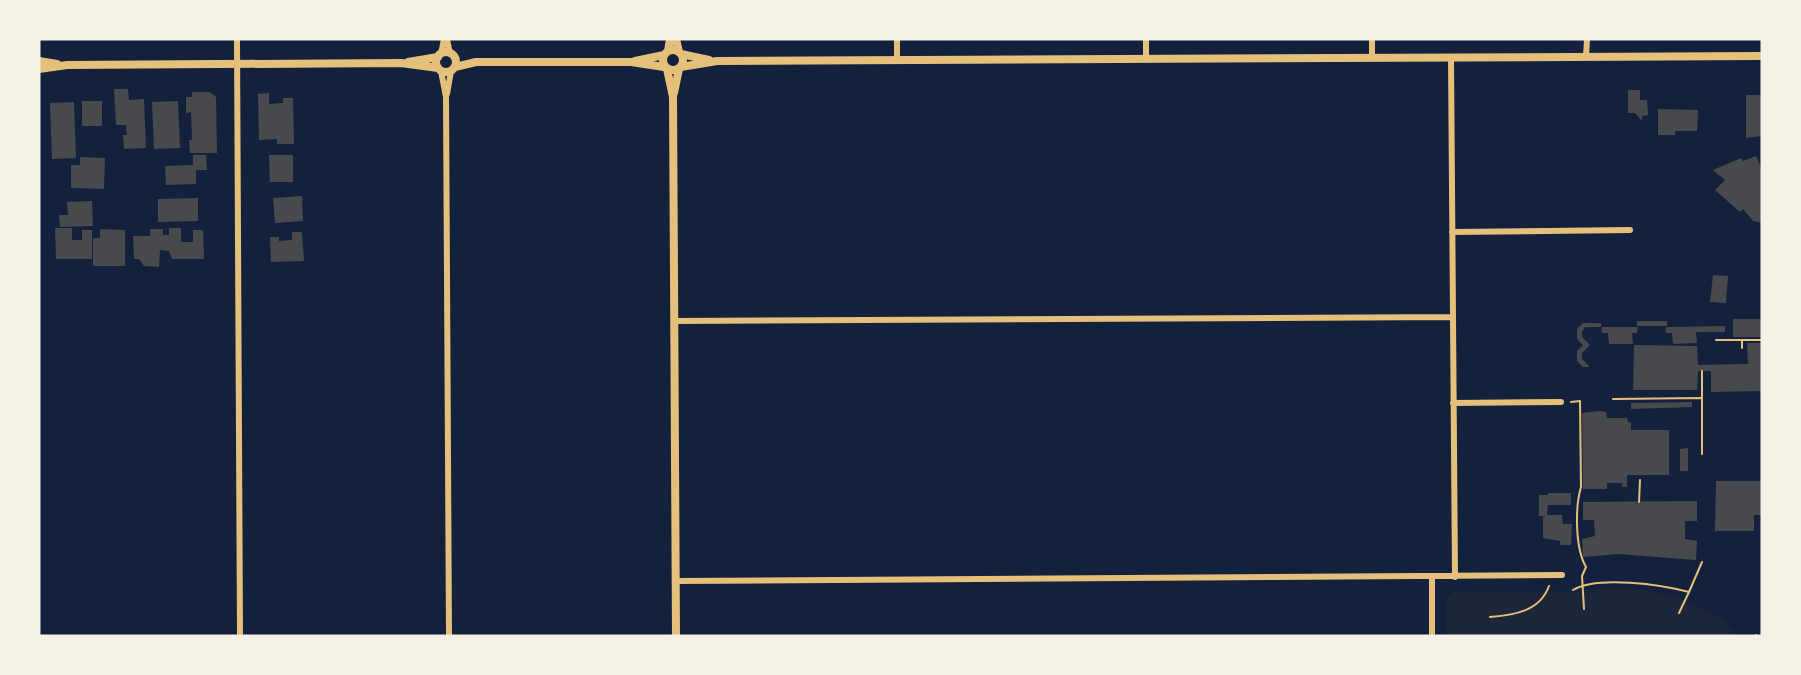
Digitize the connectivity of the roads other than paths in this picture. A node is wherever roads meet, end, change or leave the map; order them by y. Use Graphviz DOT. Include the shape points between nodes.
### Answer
graph roads {
  1 [pos="237,39"];
  2 [pos="446,39"];
  3 [pos="670,39"];
  4 [pos="676,39"];
  5 [pos="897,39"];
  6 [pos="1146,39"];
  7 [pos="1372,39"];
  8 [pos="1587,39"];
  9 [pos="666,53"];
  10 [pos="680,53"];
  11 [pos="440,55"];
  12 [pos="1762,56"];
  13 [pos="1451,57"];
  14 [pos="1586,57"];
  15 [pos="1372,58"];
  16 [pos="1146,59"];
  17 [pos="897,60"];
  18 [pos="39,61"];
  19 [pos="453,62"];
  20 [pos="631,62"];
  21 [pos="717,62"];
  22 [pos="401,63"];
  23 [pos="237,64"];
  24 [pos="67,65"];
  25 [pos="665,68"];
  26 [pos="680,68"];
  27 [pos="39,69"];
  28 [pos="439,70"];
  29 [pos="446,97"];
  30 [pos="673,97"];
  31 [pos="1630,230"];
  32 [pos="1452,232"];
  33 [pos="1453,317"];
  34 [pos="674,321"];
  35 [pos="1561,402"];
  36 [pos="1453,403"];
  37 [pos="1562,575"];
  38 [pos="1432,577"];
  39 [pos="1455,577"];
  40 [pos="675,581"];
  41 [pos="240,636"];
  42 [pos="449,636"];
  43 [pos="676,636"];
  44 [pos="1432,636"];
  1 -- 23 [label="street"];
  2 -- 11 [label="street"];
  2 -- 19 [label="street"];
  3 -- 9 [label="street"];
  4 -- 10 [label="street"];
  5 -- 17 [label="street"];
  6 -- 16 [label="street"];
  7 -- 15 [label="street"];
  8 -- 14 [label="street"];
  9 -- 10 [label="street"];
  9 -- 20 [label="street"];
  9 -- 25 [label="street" via="662,61"];
  10 -- 21 [label="street"];
  10 -- 26 [label="street"];
  11 -- 19 [label="street"];
  11 -- 22 [label="street"];
  11 -- 28 [label="street" via="436,62"];
  12 -- 14 [label="street"];
  13 -- 14 [label="street"];
  13 -- 15 [label="street"];
  13 -- 32 [label="street"];
  15 -- 16 [label="street"];
  16 -- 17 [label="street"];
  17 -- 21 [label="street"];
  18 -- 24 [label="street"];
  19 -- 20 [label="street"];
  19 -- 28 [label="street"];
  19 -- 29 [label="street"];
  20 -- 25 [label="street"];
  21 -- 26 [label="street"];
  22 -- 23 [label="street"];
  22 -- 28 [label="street"];
  23 -- 24 [label="street"];
  23 -- 41 [label="street"];
  24 -- 27 [label="street"];
  25 -- 26 [label="street"];
  25 -- 30 [label="street"];
  26 -- 30 [label="street"];
  28 -- 29 [label="street"];
  29 -- 42 [label="street"];
  30 -- 34 [label="street"];
  31 -- 32 [label="street"];
  32 -- 33 [label="street"];
  33 -- 34 [label="street"];
  33 -- 36 [label="street"];
  34 -- 40 [label="street"];
  35 -- 36 [label="street"];
  36 -- 39 [label="street"];
  37 -- 39 [label="street"];
  38 -- 39 [label="street"];
  38 -- 40 [label="street"];
  38 -- 44 [label="street"];
  40 -- 43 [label="street"];
}
